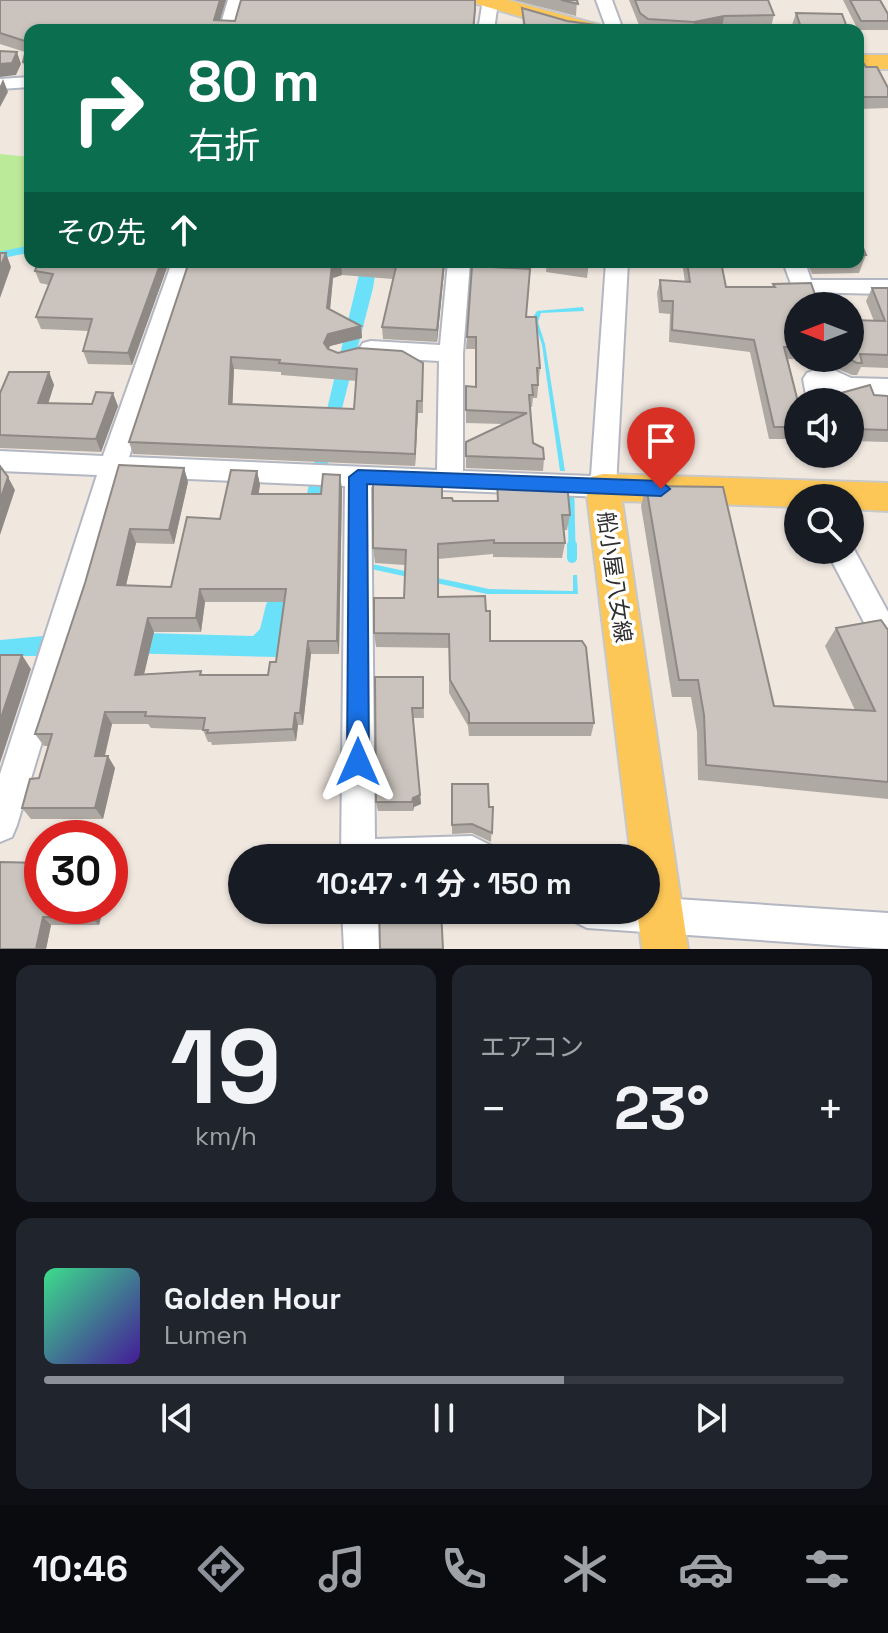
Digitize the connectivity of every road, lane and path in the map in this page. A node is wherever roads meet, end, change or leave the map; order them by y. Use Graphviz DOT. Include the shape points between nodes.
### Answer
graph roads {
  1 [pos="236,0"];
  2 [pos="604,0"];
  3 [pos="487,1"];
  4 [pos="229,24"];
  5 [pos="486,24"];
  6 [pos="569,24"];
  7 [pos="613,24"];
  8 [pos="864,62"];
  9 [pos="888,62"];
  10 [pos="24,82"];
  11 [pos="0,84"];
  12 [pos="181,268"];
  13 [pos="458,268"];
  14 [pos="617,268"];
  15 [pos="796,268"];
  16 [pos="888,287"];
  17 [pos="819,292"];
  18 [pos="857,292"];
  19 [pos="350,352"];
  20 [pos="451,354"];
  21 [pos="843,386"];
  22 [pos="888,388"];
  23 [pos="0,461"];
  24 [pos="113,465"];
  25 [pos="358,477"];
  26 [pos="450,479"];
  27 [pos="603,487"];
  28 [pos="784,495"];
  29 [pos="864,497"];
  30 [pos="888,497"];
  31 [pos="847,564"];
  32 [pos="888,640"];
  33 [pos="0,825"];
  34 [pos="358,844"];
  35 [pos="361,924"];
  36 [pos="638,924"];
  37 [pos="663,931"];
  38 [pos="888,931"];
  39 [pos="362,949"];
  1 -- 4 [label="street"];
  2 -- 7 [label="street"];
  3 -- 5 [label="street"];
  3 -- 6 [label="main road"];
  8 -- 9 [label="main road"];
  10 -- 11 [label="street"];
  12 -- 24 [label="street"];
  13 -- 20 [label="street"];
  14 -- 27 [label="street"];
  15 -- 17 [label="street" via="802,287"];
  16 -- 18 [label="street"];
  19 -- 20 [label="street"];
  20 -- 26 [label="street"];
  21 -- 22 [label="street"];
  23 -- 24 [label="street"];
  24 -- 25 [label="street"];
  24 -- 33 [label="street"];
  25 -- 26 [label="street"];
  25 -- 34 [label="street"];
  26 -- 27 [label="street"];
  27 -- 28 [label="main road, 船小屋八女線"];
  27 -- 37 [label="main road, 船小屋八女線"];
  29 -- 30 [label="main road, 船小屋八女線"];
  31 -- 32 [label="street"];
  35 -- 39 [label="street"];
  36 -- 37 [label="street"];
  37 -- 38 [label="street"];
}
